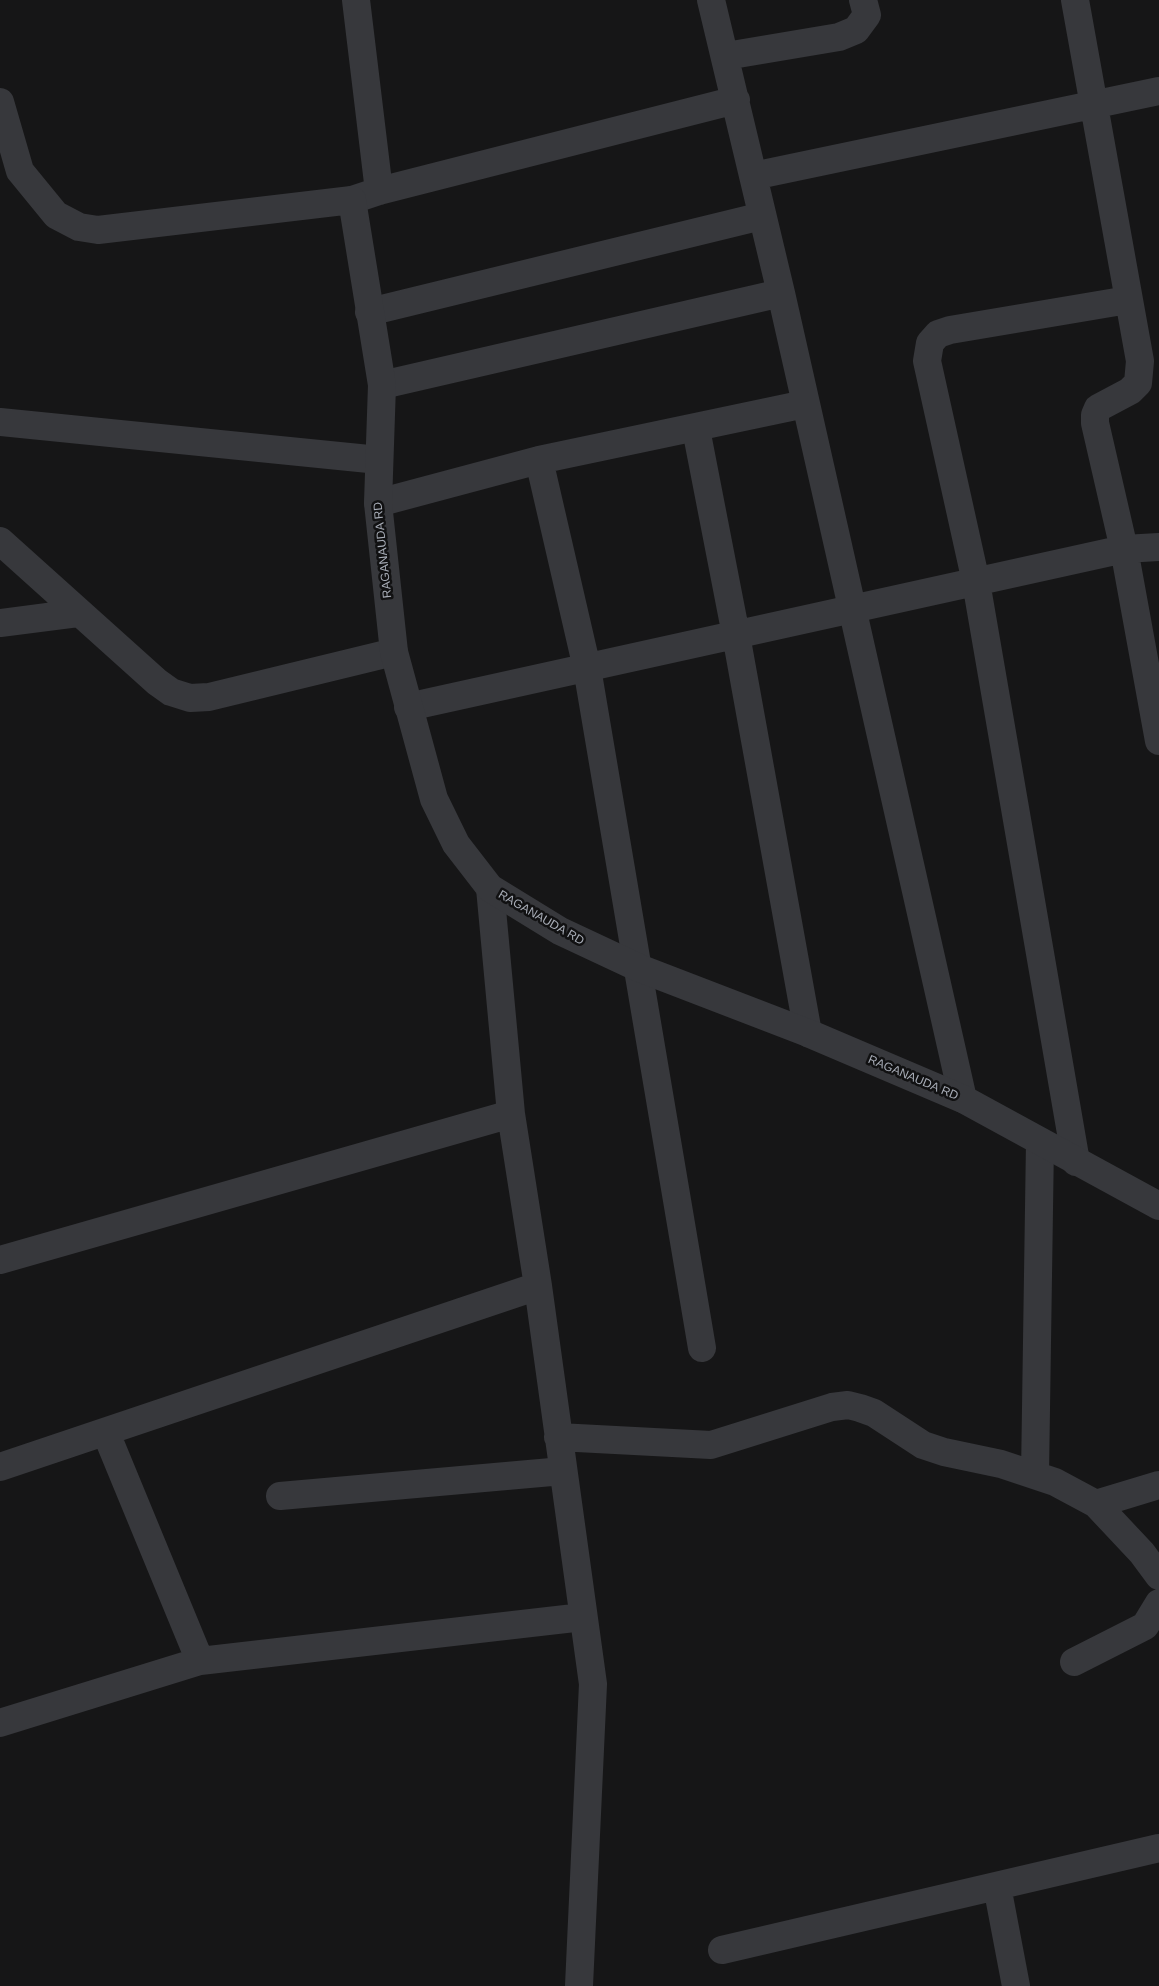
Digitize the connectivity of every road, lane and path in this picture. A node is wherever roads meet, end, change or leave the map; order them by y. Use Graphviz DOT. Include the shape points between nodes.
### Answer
graph roads {
  1 [pos="356,0"];
  2 [pos="711,0"];
  3 [pos="863,0"];
  4 [pos="1075,0"];
  5 [pos="726,56"];
  6 [pos="1159,90"];
  7 [pos="736,100"];
  8 [pos="0,102"];
  9 [pos="1094,104"];
  10 [pos="753,176"];
  11 [pos="379,191"];
  12 [pos="352,200"];
  13 [pos="762,216"];
  14 [pos="780,293"];
  15 [pos="1128,300"];
  16 [pos="369,312"];
  17 [pos="382,386"];
  18 [pos="805,404"];
  19 [pos="0,422"];
  20 [pos="696,428"];
  21 [pos="380,460"];
  22 [pos="539,460"];
  23 [pos="378,502"];
  24 [pos="0,541"];
  25 [pos="1159,547"];
  26 [pos="1124,549"];
  27 [pos="976,582"];
  28 [pos="852,609"];
  29 [pos="78,613"];
  30 [pos="0,623"];
  31 [pos="736,635"];
  32 [pos="394,652"];
  33 [pos="587,668"];
  34 [pos="408,707"];
  35 [pos="1159,741"];
  36 [pos="490,888"];
  37 [pos="639,968"];
  38 [pos="808,1033"];
  39 [pos="963,1099"];
  40 [pos="511,1114"];
  41 [pos="1040,1142"];
  42 [pos="1076,1162"];
  43 [pos="1159,1206"];
  44 [pos="0,1260"];
  45 [pos="538,1286"];
  46 [pos="702,1348"];
  47 [pos="106,1433"];
  48 [pos="558,1437"];
  49 [pos="0,1467"];
  50 [pos="562,1471"];
  51 [pos="1035,1476"];
  52 [pos="1159,1485"];
  53 [pos="280,1496"];
  54 [pos="1096,1504"];
  55 [pos="1159,1576"];
  56 [pos="1159,1603"];
  57 [pos="583,1617"];
  58 [pos="200,1661"];
  59 [pos="1074,1662"];
  60 [pos="0,1723"];
  61 [pos="1159,1848"];
  62 [pos="997,1886"];
  63 [pos="722,1950"];
  64 [pos="580,1986"];
  65 [pos="1016,1986"];
  1 -- 11 [label="street"];
  2 -- 5 [label="street"];
  3 -- 5 [label="street" via="867,15 856,30 839,37"];
  4 -- 9 [label="street"];
  5 -- 7 [label="street"];
  6 -- 9 [label="street"];
  7 -- 10 [label="street"];
  7 -- 11 [label="street"];
  8 -- 12 [label="street" via="20,171 56,215 79,227 98,230"];
  9 -- 10 [label="street"];
  9 -- 15 [label="street"];
  10 -- 13 [label="street"];
  11 -- 12 [label="street"];
  12 -- 16 [label="street, RAGANAUDA RD"];
  13 -- 14 [label="street"];
  13 -- 16 [label="street"];
  14 -- 17 [label="street"];
  14 -- 18 [label="street"];
  15 -- 26 [label="street" via="1140,361 1138,383 1130,391 1098,408 1095,415"];
  15 -- 27 [label="street" via="950,330 938,334 930,343 927,361"];
  16 -- 17 [label="street, RAGANAUDA RD"];
  17 -- 21 [label="street, RAGANAUDA RD"];
  18 -- 20 [label="street"];
  18 -- 28 [label="street"];
  19 -- 21 [label="street"];
  20 -- 22 [label="street"];
  20 -- 31 [label="street"];
  21 -- 23 [label="street, RAGANAUDA RD"];
  22 -- 23 [label="street"];
  22 -- 33 [label="street"];
  23 -- 32 [label="street, RAGANAUDA RD"];
  24 -- 29 [label="street"];
  25 -- 26 [label="street"];
  26 -- 27 [label="street"];
  26 -- 35 [label="street"];
  27 -- 28 [label="street"];
  27 -- 42 [label="street"];
  28 -- 31 [label="street"];
  28 -- 39 [label="street"];
  29 -- 30 [label="street"];
  29 -- 32 [label="street" via="157,682 171,692 190,698 209,697"];
  31 -- 33 [label="street"];
  31 -- 38 [label="street"];
  32 -- 34 [label="street, RAGANAUDA RD"];
  33 -- 34 [label="street"];
  33 -- 37 [label="street"];
  34 -- 36 [label="street, RAGANAUDA RD" via="434,799 456,844"];
  36 -- 37 [label="street, RAGANAUDA RD" via="560,931"];
  36 -- 40 [label="street"];
  37 -- 38 [label="street, RAGANAUDA RD"];
  37 -- 46 [label="street"];
  38 -- 39 [label="street, RAGANAUDA RD"];
  39 -- 41 [label="street, RAGANAUDA RD"];
  40 -- 44 [label="street"];
  40 -- 45 [label="street"];
  41 -- 42 [label="street, RAGANAUDA RD"];
  41 -- 51 [label="street"];
  42 -- 43 [label="street, RAGANAUDA RD"];
  45 -- 47 [label="street"];
  45 -- 48 [label="street"];
  47 -- 49 [label="street"];
  47 -- 58 [label="street"];
  48 -- 50 [label="street"];
  48 -- 51 [label="street" via="711,1444 848,1405 874,1413 923,1444 944,1452 1001,1464"];
  50 -- 53 [label="street"];
  50 -- 57 [label="street"];
  51 -- 54 [label="street" via="1056,1482"];
  52 -- 54 [label="street"];
  54 -- 55 [label="street"];
  56 -- 59 [label="street" via="1144,1626"];
  57 -- 58 [label="street"];
  57 -- 64 [label="street" via="593,1684"];
  58 -- 60 [label="street"];
  61 -- 62 [label="street"];
  62 -- 63 [label="street"];
  62 -- 65 [label="street"];
}
